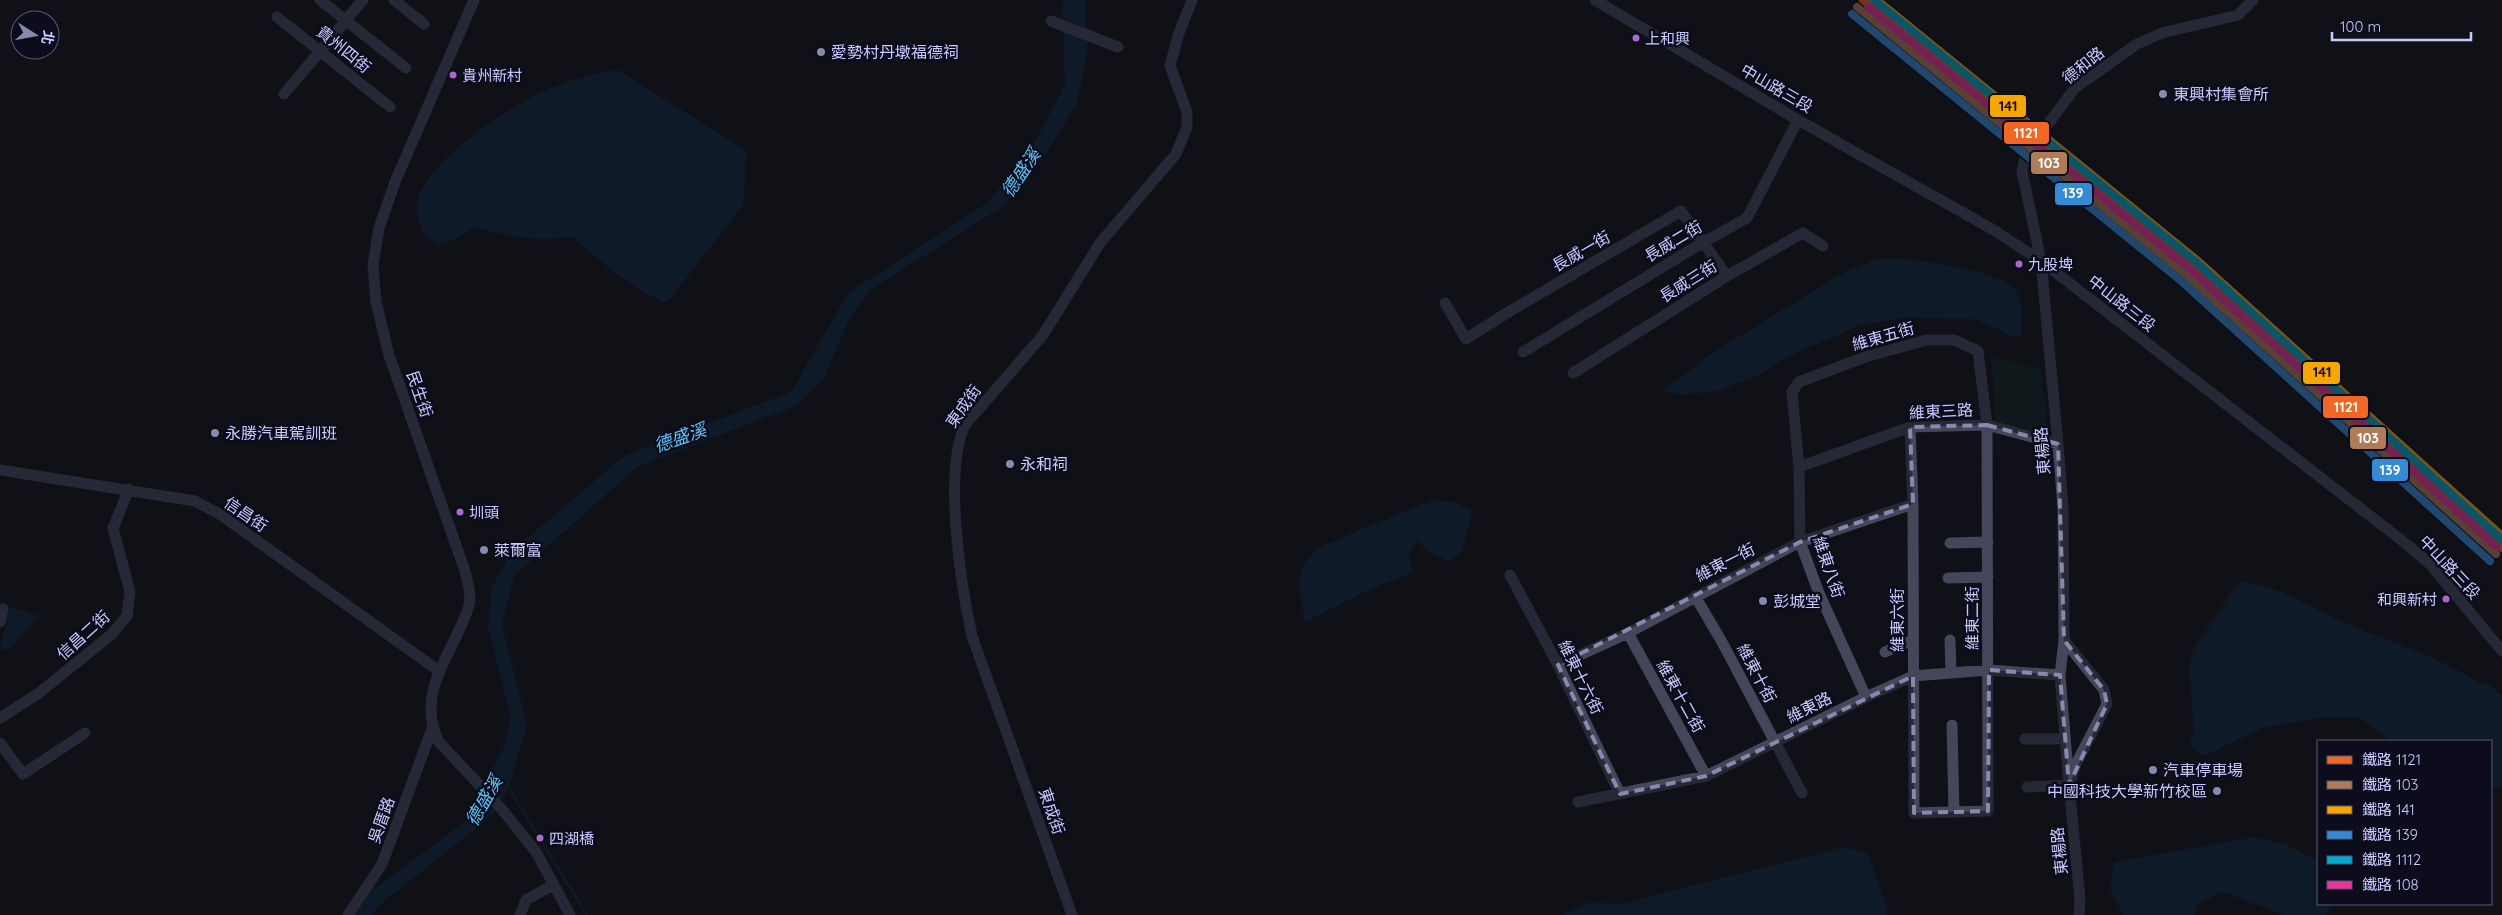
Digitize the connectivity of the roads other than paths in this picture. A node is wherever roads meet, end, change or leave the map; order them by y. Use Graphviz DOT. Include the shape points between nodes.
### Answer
graph roads {
  1 [pos="320,0"];
  2 [pos="363,0"];
  3 [pos="394,0"];
  4 [pos="1192,0"];
  5 [pos="1595,0"];
  6 [pos="2253,0"];
  7 [pos="472,1"];
  8 [pos="277,17"];
  9 [pos="346,20"];
  10 [pos="1055,23"];
  11 [pos="424,24"];
  12 [pos="1118,47"];
  13 [pos="320,51"];
  14 [pos="406,68"];
  15 [pos="284,94"];
  16 [pos="390,108"];
  17 [pos="1798,120"];
  18 [pos="1702,242"];
  19 [pos="1823,246"];
  20 [pos="2041,261"];
  21 [pos="1727,276"];
  22 [pos="1445,303"];
  23 [pos="1978,351"];
  24 [pos="1523,352"];
  25 [pos="1572,373"];
  26 [pos="1799,382"];
  27 [pos="1987,425"];
  28 [pos="1910,427"];
  29 [pos="2058,444"];
  30 [pos="1799,467"];
  31 [pos="0,470"];
  32 [pos="129,489"];
  33 [pos="1913,504"];
  34 [pos="1800,542"];
  35 [pos="1988,542"];
  36 [pos="1950,543"];
  37 [pos="1510,575"];
  38 [pos="1988,577"];
  39 [pos="1948,578"];
  40 [pos="1695,596"];
  41 [pos="3,609"];
  42 [pos="0,622"];
  43 [pos="1628,633"];
  44 [pos="1913,640"];
  45 [pos="1950,640"];
  46 [pos="2064,640"];
  47 [pos="2502,651"];
  48 [pos="1884,652"];
  49 [pos="1558,665"];
  50 [pos="1989,670"];
  51 [pos="439,671"];
  52 [pos="1951,673"];
  53 [pos="2060,675"];
  54 [pos="1913,676"];
  55 [pos="1866,696"];
  56 [pos="0,718"];
  57 [pos="1952,725"];
  58 [pos="432,729"];
  59 [pos="85,733"];
  60 [pos="2025,739"];
  61 [pos="2065,739"];
  62 [pos="1776,742"];
  63 [pos="0,743"];
  64 [pos="1706,776"];
  65 [pos="2068,785"];
  66 [pos="2027,787"];
  67 [pos="1802,793"];
  68 [pos="1620,794"];
  69 [pos="1578,802"];
  70 [pos="1954,812"];
  71 [pos="1914,813"];
  72 [pos="553,885"];
  73 [pos="348,915"];
  74 [pos="520,915"];
  75 [pos="570,915"];
  76 [pos="1072,915"];
  77 [pos="2079,915"];
  1 -- 9 [label="street"];
  2 -- 9 [label="street"];
  3 -- 11 [label="street"];
  4 -- 76 [label="street, 東成街" via="1170,66 1187,112 1187,127 1176,154 1100,243 1043,335 965,425 958,441 954,485 964,600 972,636"];
  5 -- 17 [label="street, 中山路三段"];
  6 -- 20 [label="street, 德和路" via="2238,15 2162,33 2137,44 2076,88 2026,153 2022,171"];
  7 -- 51 [label="street, 民生街" via="396,182 379,228 373,265 376,302 389,355 465,571 470,603"];
  8 -- 13 [label="street, 貴州四街"];
  9 -- 13 [label="street"];
  9 -- 14 [label="street"];
  10 -- 12 [label="street"];
  13 -- 15 [label="street"];
  13 -- 16 [label="street, 貴州四街"];
  17 -- 18 [label="street, 長威二街" via="1747,218"];
  17 -- 20 [label="street, 中山路三段" via="1992,229"];
  18 -- 21 [label="street, 長威一街"];
  18 -- 22 [label="street, 長威一街" via="1681,211 1466,339"];
  18 -- 24 [label="street, 長威二街"];
  19 -- 21 [label="street, 長威三街" via="1803,233"];
  20 -- 29 [label="street, 東楊路"];
  20 -- 47 [label="street, 中山路三段" via="2430,564"];
  21 -- 25 [label="street, 長威三街"];
  23 -- 26 [label="street, 維東五街" via="1954,340 1927,340 1865,357"];
  23 -- 27 [label="street, 維東二街"];
  26 -- 30 [label="street, 維東八街" via="1792,392"];
  27 -- 28 [label="street, 維東三路"];
  27 -- 29 [label="street, 維東三路"];
  27 -- 35 [label="street, 維東二街"];
  28 -- 30 [label="street, 維東三路"];
  28 -- 33 [label="street, 維東六街"];
  29 -- 46 [label="street, 東楊路" via="2063,508"];
  30 -- 34 [label="street, 維東八街"];
  31 -- 32 [label="street, 信昌街"];
  32 -- 51 [label="street, 信昌街" via="195,500"];
  32 -- 56 [label="street, 信昌二街" via="113,528 130,592 127,616 112,634 39,693"];
  33 -- 34 [label="street, 維東一街"];
  33 -- 44 [label="street, 維東六街"];
  34 -- 40 [label="street, 維東一街"];
  34 -- 55 [label="street, 維東八街" via="1818,593"];
  35 -- 36 [label="street"];
  35 -- 38 [label="street, 維東二街"];
  37 -- 49 [label="street, 維東十六街"];
  38 -- 39 [label="street"];
  38 -- 50 [label="street, 維東二街"];
  40 -- 43 [label="street, 維東一街"];
  40 -- 62 [label="street, 維東十街"];
  41 -- 42 [label="street"];
  43 -- 49 [label="street, 維東一街"];
  43 -- 64 [label="street, 維東十二街"];
  44 -- 48 [label="street"];
  44 -- 54 [label="street, 維東六街"];
  45 -- 52 [label="street"];
  46 -- 53 [label="street, 東楊路"];
  46 -- 65 [label="street, 東楊路" via="2104,690 2107,704"];
  49 -- 68 [label="street, 維東十六街"];
  50 -- 52 [label="street, 維東路"];
  50 -- 53 [label="street, 維東路"];
  50 -- 70 [label="street, 維東二街" via="1988,811"];
  51 -- 58 [label="street, 民生街" via="430,715"];
  52 -- 54 [label="street, 維東路"];
  53 -- 61 [label="street, 東楊路"];
  54 -- 55 [label="street, 維東路"];
  54 -- 71 [label="street, 維東六街"];
  55 -- 62 [label="street, 維東路"];
  57 -- 70 [label="street"];
  58 -- 72 [label="street" via="439,742 500,807 536,852"];
  58 -- 73 [label="street, 吳厝路" via="382,864"];
  59 -- 63 [label="street" via="23,774"];
  60 -- 61 [label="street"];
  61 -- 65 [label="street, 東楊路"];
  62 -- 64 [label="street, 維東路"];
  62 -- 67 [label="street, 維東十街"];
  64 -- 68 [label="street, 維東路"];
  65 -- 66 [label="street"];
  65 -- 77 [label="street, 東楊路"];
  68 -- 69 [label="street, 維東路"];
  70 -- 71 [label="street, 維東二街"];
  72 -- 74 [label="street" via="526,900"];
  72 -- 75 [label="street"];
}
